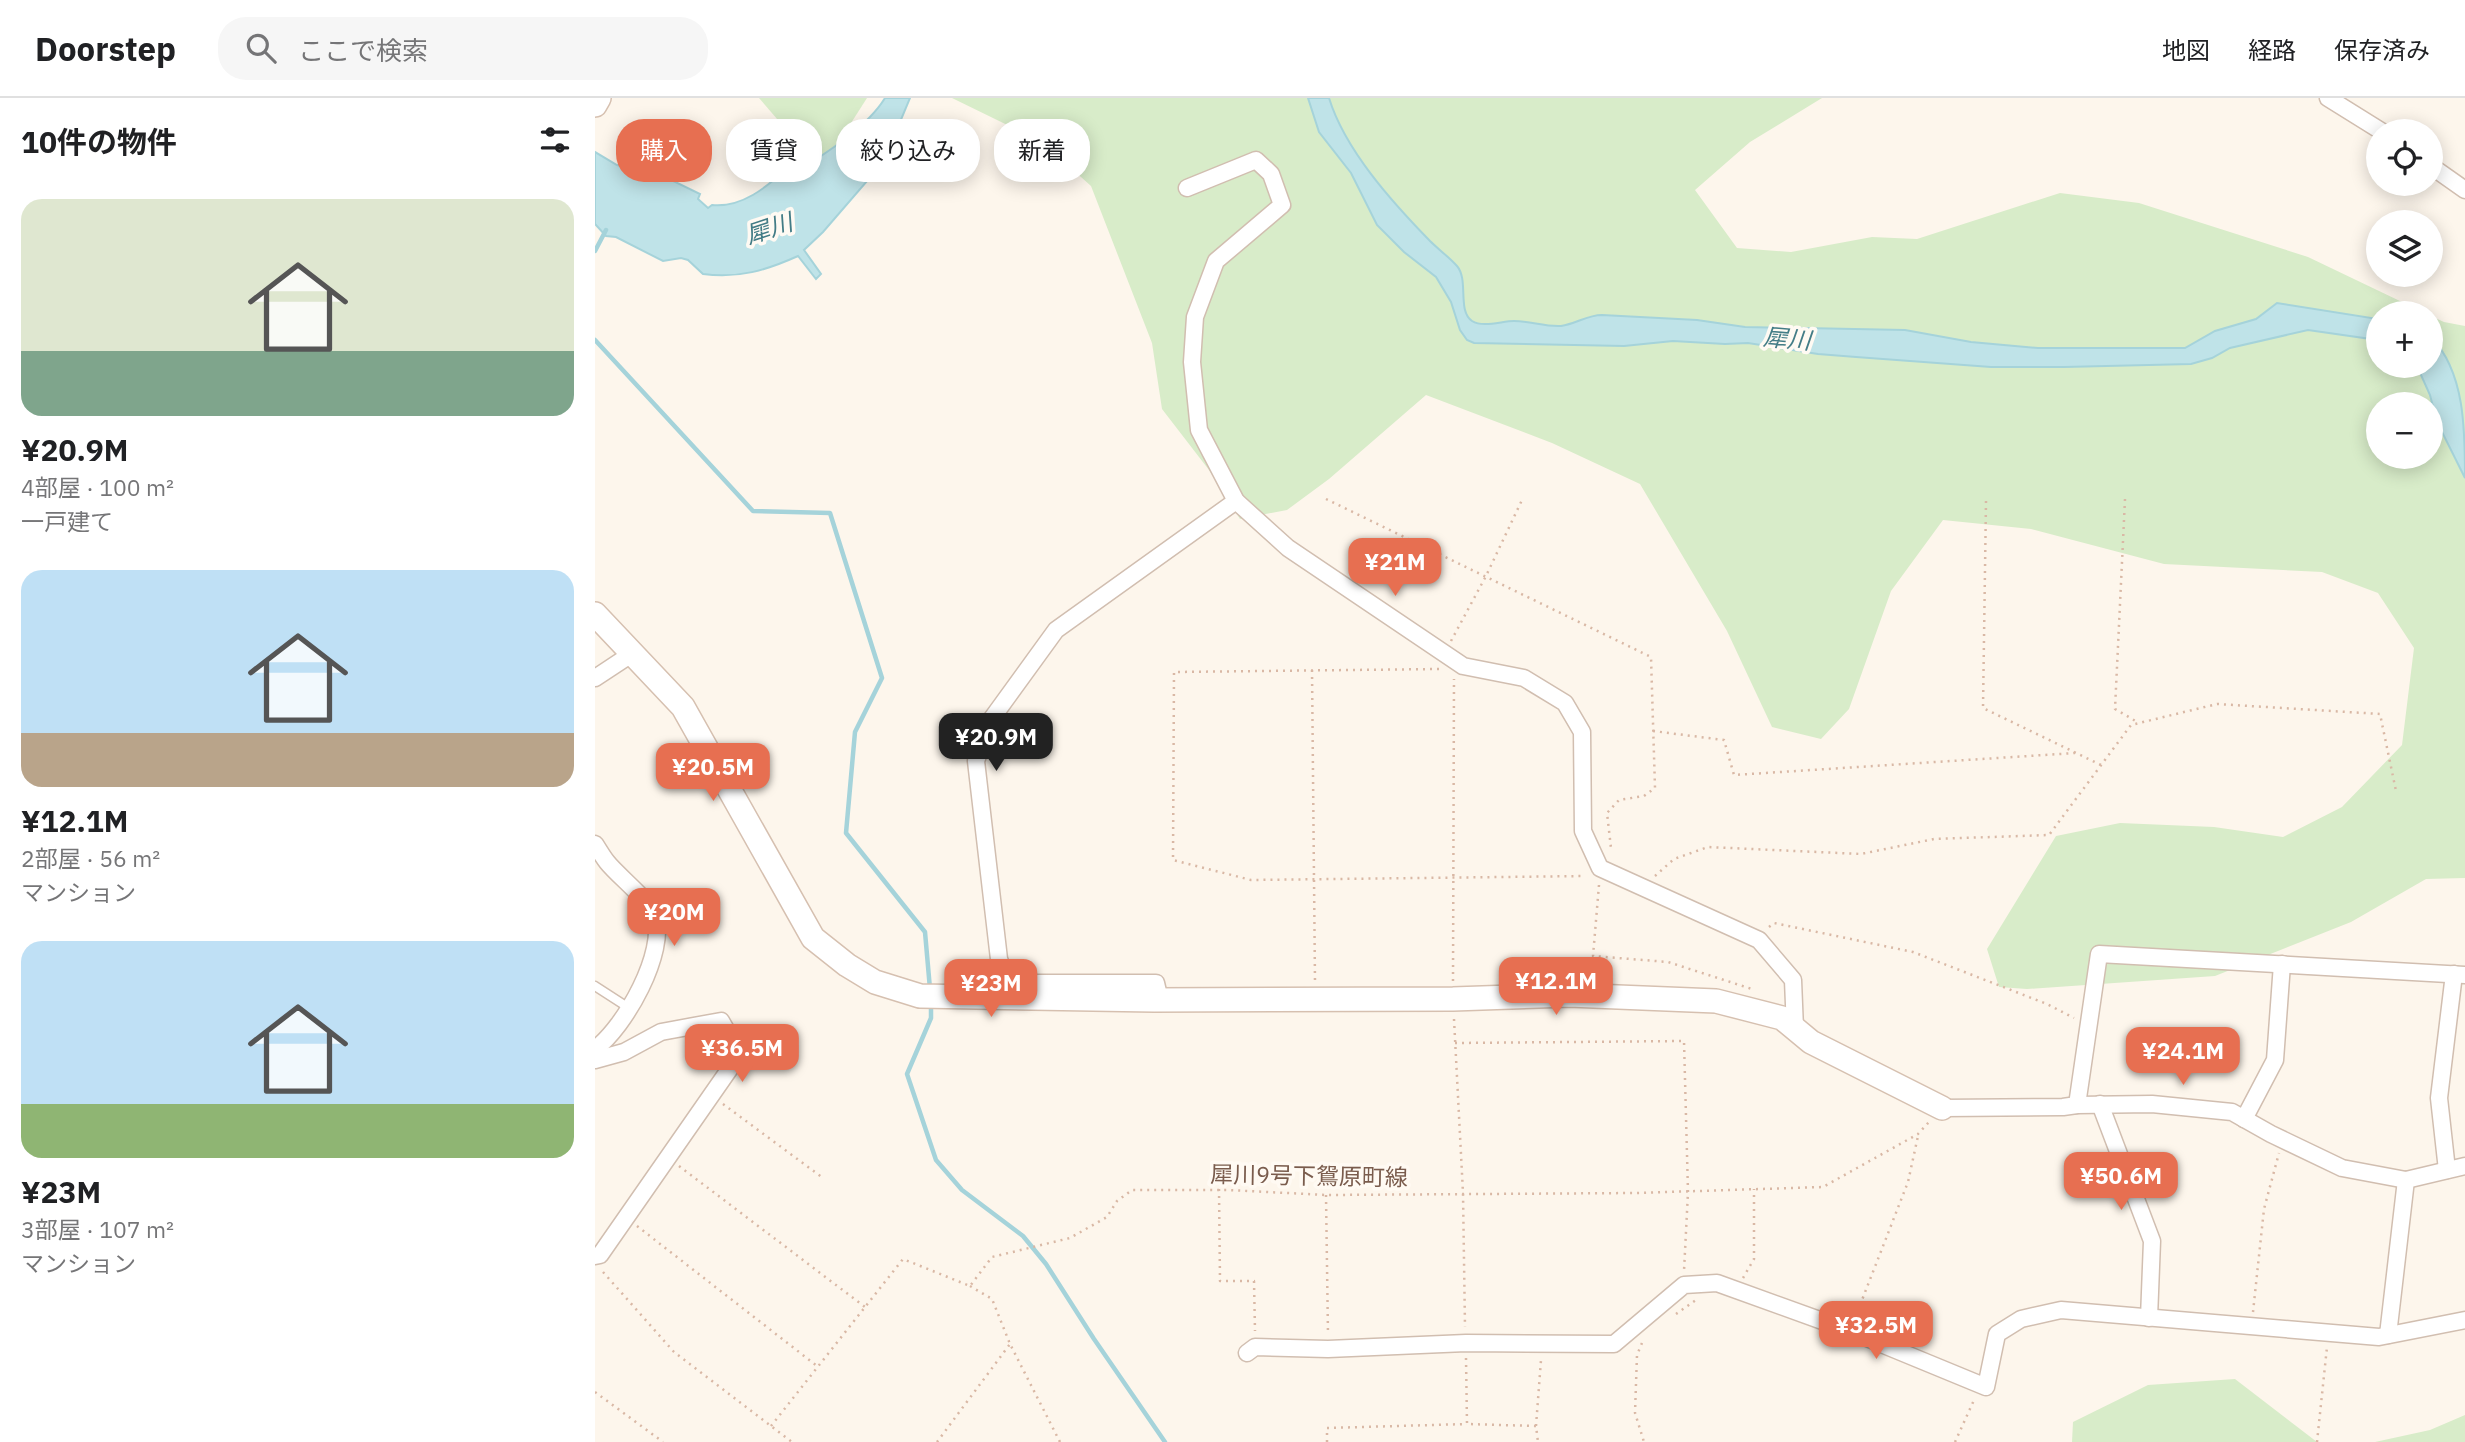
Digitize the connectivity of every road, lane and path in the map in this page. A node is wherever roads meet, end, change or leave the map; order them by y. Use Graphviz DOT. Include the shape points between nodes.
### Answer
graph roads {
  1 [pos="599,98"];
  2 [pos="2328,98"];
  3 [pos="595,105"];
  4 [pos="2366,122"];
  5 [pos="2443,174"];
  6 [pos="1187,188"];
  7 [pos="2465,190"];
  8 [pos="1326,499"];
  9 [pos="2125,499"];
  10 [pos="1522,500"];
  11 [pos="1236,501"];
  12 [pos="1986,501"];
  13 [pos="1486,576"];
  14 [pos="595,614"];
  15 [pos="633,653"];
  16 [pos="1444,653"];
  17 [pos="1458,667"];
  18 [pos="1312,670"];
  19 [pos="595,678"];
  20 [pos="2139,723"];
  21 [pos="1653,731"];
  22 [pos="2075,753"];
  23 [pos="2101,765"];
  24 [pos="2396,791"];
  25 [pos="595,844"];
  26 [pos="1612,848"];
  27 [pos="1600,868"];
  28 [pos="1454,877"];
  29 [pos="1643,888"];
  30 [pos="1755,937"];
  31 [pos="2281,964"];
  32 [pos="2460,974"];
  33 [pos="595,986"];
  34 [pos="1755,990"];
  35 [pos="1315,998"];
  36 [pos="1453,999"];
  37 [pos="1157,1000"];
  38 [pos="629,1008"];
  39 [pos="2089,1026"];
  40 [pos="1795,1029"];
  41 [pos="1455,1043"];
  42 [pos="595,1049"];
  43 [pos="595,1060"];
  44 [pos="712,1095"];
  45 [pos="2100,1104"];
  46 [pos="2077,1105"];
  47 [pos="1942,1108"];
  48 [pos="2244,1119"];
  49 [pos="1918,1134"];
  50 [pos="2283,1140"];
  51 [pos="668,1158"];
  52 [pos="2465,1166"];
  53 [pos="2447,1170"];
  54 [pos="823,1178"];
  55 [pos="2406,1180"];
  56 [pos="1219,1189"];
  57 [pos="1754,1189"];
  58 [pos="1688,1192"];
  59 [pos="1463,1193"];
  60 [pos="1325,1195"];
  61 [pos="626,1218"];
  62 [pos="595,1256"];
  63 [pos="595,1263"];
  64 [pos="1684,1285"];
  65 [pos="970,1286"];
  66 [pos="1736,1290"];
  67 [pos="1706,1299"];
  68 [pos="865,1307"];
  69 [pos="1675,1315"];
  70 [pos="2149,1318"];
  71 [pos="2465,1320"];
  72 [pos="2252,1326"];
  73 [pos="1850,1331"];
  74 [pos="2329,1333"];
  75 [pos="2388,1335"];
  76 [pos="1644,1337"];
  77 [pos="1466,1343"];
  78 [pos="1542,1343"];
  79 [pos="1010,1345"];
  80 [pos="1328,1349"];
  81 [pos="1251,1350"];
  82 [pos="818,1367"];
  83 [pos="1980,1384"];
  84 [pos="595,1392"];
  85 [pos="1468,1424"];
  86 [pos="771,1426"];
  87 [pos="1536,1426"];
  88 [pos="663,1442"];
  89 [pos="792,1442"];
  90 [pos="937,1442"];
  91 [pos="1061,1442"];
  92 [pos="1327,1442"];
  93 [pos="1538,1442"];
  94 [pos="1644,1442"];
  95 [pos="1955,1442"];
  96 [pos="2317,1442"];
  1 -- 3 [label="street"];
  2 -- 4 [label="street"];
  5 -- 7 [label="street"];
  6 -- 11 [label="street" via="1256,160 1271,174 1282,205 1216,261 1195,317 1192,362 1199,430"];
  8 -- 13 [label="path"];
  9 -- 20 [label="path" via="2115,709"];
  10 -- 13 [label="path"];
  11 -- 16 [label="street" via="1288,548"];
  11 -- 37 [label="street" via="1056,630 990,721 976,761 999,959 1006,978 1021,983 1156,983"];
  12 -- 22 [label="path" via="1983,708"];
  13 -- 16 [label="path"];
  13 -- 21 [label="path" via="1651,657"];
  14 -- 15 [label="street"];
  15 -- 19 [label="street"];
  15 -- 37 [label="street" via="683,707 813,938 847,965 875,982 921,996"];
  16 -- 17 [label="street"];
  17 -- 18 [label="path"];
  17 -- 27 [label="street" via="1524,678 1565,703 1582,732 1583,831"];
  17 -- 28 [label="path"];
  18 -- 28 [label="path" via="1174,672 1173,860 1251,880"];
  18 -- 35 [label="path"];
  20 -- 23 [label="path" via="2131,725"];
  20 -- 24 [label="path" via="2217,704 2380,714"];
  21 -- 22 [label="path" via="1724,740 1734,775"];
  21 -- 26 [label="path" via="1654,788 1644,796 1619,800 1607,813"];
  22 -- 23 [label="path"];
  23 -- 29 [label="path" via="2049,835 1934,839 1861,854 1708,846 1674,859"];
  25 -- 38 [label="street" via="654,912 657,936 651,962"];
  27 -- 28 [label="path" via="1590,876"];
  27 -- 29 [label="street"];
  27 -- 34 [label="path" via="1593,956 1668,962"];
  28 -- 36 [label="path"];
  29 -- 30 [label="street"];
  30 -- 39 [label="path" via="1774,923 1913,952 2047,1004"];
  30 -- 40 [label="street" via="1793,980"];
  31 -- 32 [label="street"];
  31 -- 39 [label="street" via="2099,954"];
  31 -- 48 [label="street" via="2275,1060"];
  32 -- 53 [label="street" via="2439,1098"];
  33 -- 38 [label="lane"];
  35 -- 36 [label="street"];
  35 -- 37 [label="street"];
  36 -- 40 [label="street" via="1569,995 1716,1001 1782,1018"];
  36 -- 41 [label="path"];
  38 -- 42 [label="street"];
  39 -- 46 [label="street"];
  40 -- 47 [label="street" via="1811,1042"];
  41 -- 58 [label="path" via="1684,1041"];
  41 -- 59 [label="path"];
  43 -- 44 [label="street" via="624,1052 661,1032 721,1021 740,1055"];
  44 -- 51 [label="street"];
  44 -- 54 [label="path"];
  45 -- 46 [label="street"];
  45 -- 48 [label="street" via="2187,1106 2232,1112"];
  45 -- 70 [label="street" via="2152,1241"];
  46 -- 47 [label="street"];
  47 -- 49 [label="path, 犀川9号下鴛原町線"];
  48 -- 50 [label="street"];
  49 -- 57 [label="path, 犀川9号下鴛原町線" via="1823,1187"];
  49 -- 73 [label="path" via="1908,1182"];
  50 -- 55 [label="street" via="2341,1168"];
  50 -- 72 [label="path" via="2264,1209"];
  51 -- 61 [label="street"];
  51 -- 68 [label="path"];
  52 -- 53 [label="street"];
  53 -- 55 [label="street"];
  55 -- 75 [label="street"];
  56 -- 60 [label="path, 犀川9号下鴛原町線"];
  56 -- 65 [label="path, 犀川9号下鴛原町線" via="1132,1190 1117,1201 1107,1217 1070,1238 992,1258"];
  56 -- 81 [label="path" via="1220,1281 1254,1281"];
  57 -- 58 [label="path, 犀川9号下鴛原町線"];
  57 -- 66 [label="path" via="1754,1259"];
  58 -- 59 [label="path, 犀川9号下鴛原町線"];
  58 -- 64 [label="path"];
  59 -- 60 [label="path, 犀川9号下鴛原町線"];
  59 -- 77 [label="path"];
  60 -- 80 [label="path"];
  61 -- 62 [label="street"];
  61 -- 82 [label="path"];
  63 -- 86 [label="path" via="674,1352"];
  64 -- 66 [label="street" via="1717,1283"];
  64 -- 78 [label="street" via="1614,1344"];
  65 -- 68 [label="path" via="903,1259"];
  65 -- 79 [label="path" via="992,1299"];
  66 -- 73 [label="street"];
  67 -- 69 [label="path" via="1696,1300"];
  68 -- 82 [label="path"];
  70 -- 72 [label="street"];
  70 -- 83 [label="street" via="2061,1310 2021,1319 1997,1334 1986,1387"];
  71 -- 75 [label="street"];
  72 -- 74 [label="street"];
  73 -- 83 [label="street"];
  74 -- 75 [label="street"];
  74 -- 96 [label="path"];
  76 -- 94 [label="path" via="1637,1355 1635,1413"];
  77 -- 78 [label="street"];
  77 -- 80 [label="street"];
  77 -- 85 [label="path"];
  78 -- 87 [label="path"];
  79 -- 90 [label="path"];
  79 -- 91 [label="path"];
  80 -- 81 [label="street"];
  82 -- 86 [label="path"];
  83 -- 95 [label="path"];
  84 -- 88 [label="path"];
  85 -- 87 [label="path"];
  85 -- 92 [label="path" via="1327,1428"];
  86 -- 89 [label="path"];
  87 -- 93 [label="path"];
}
